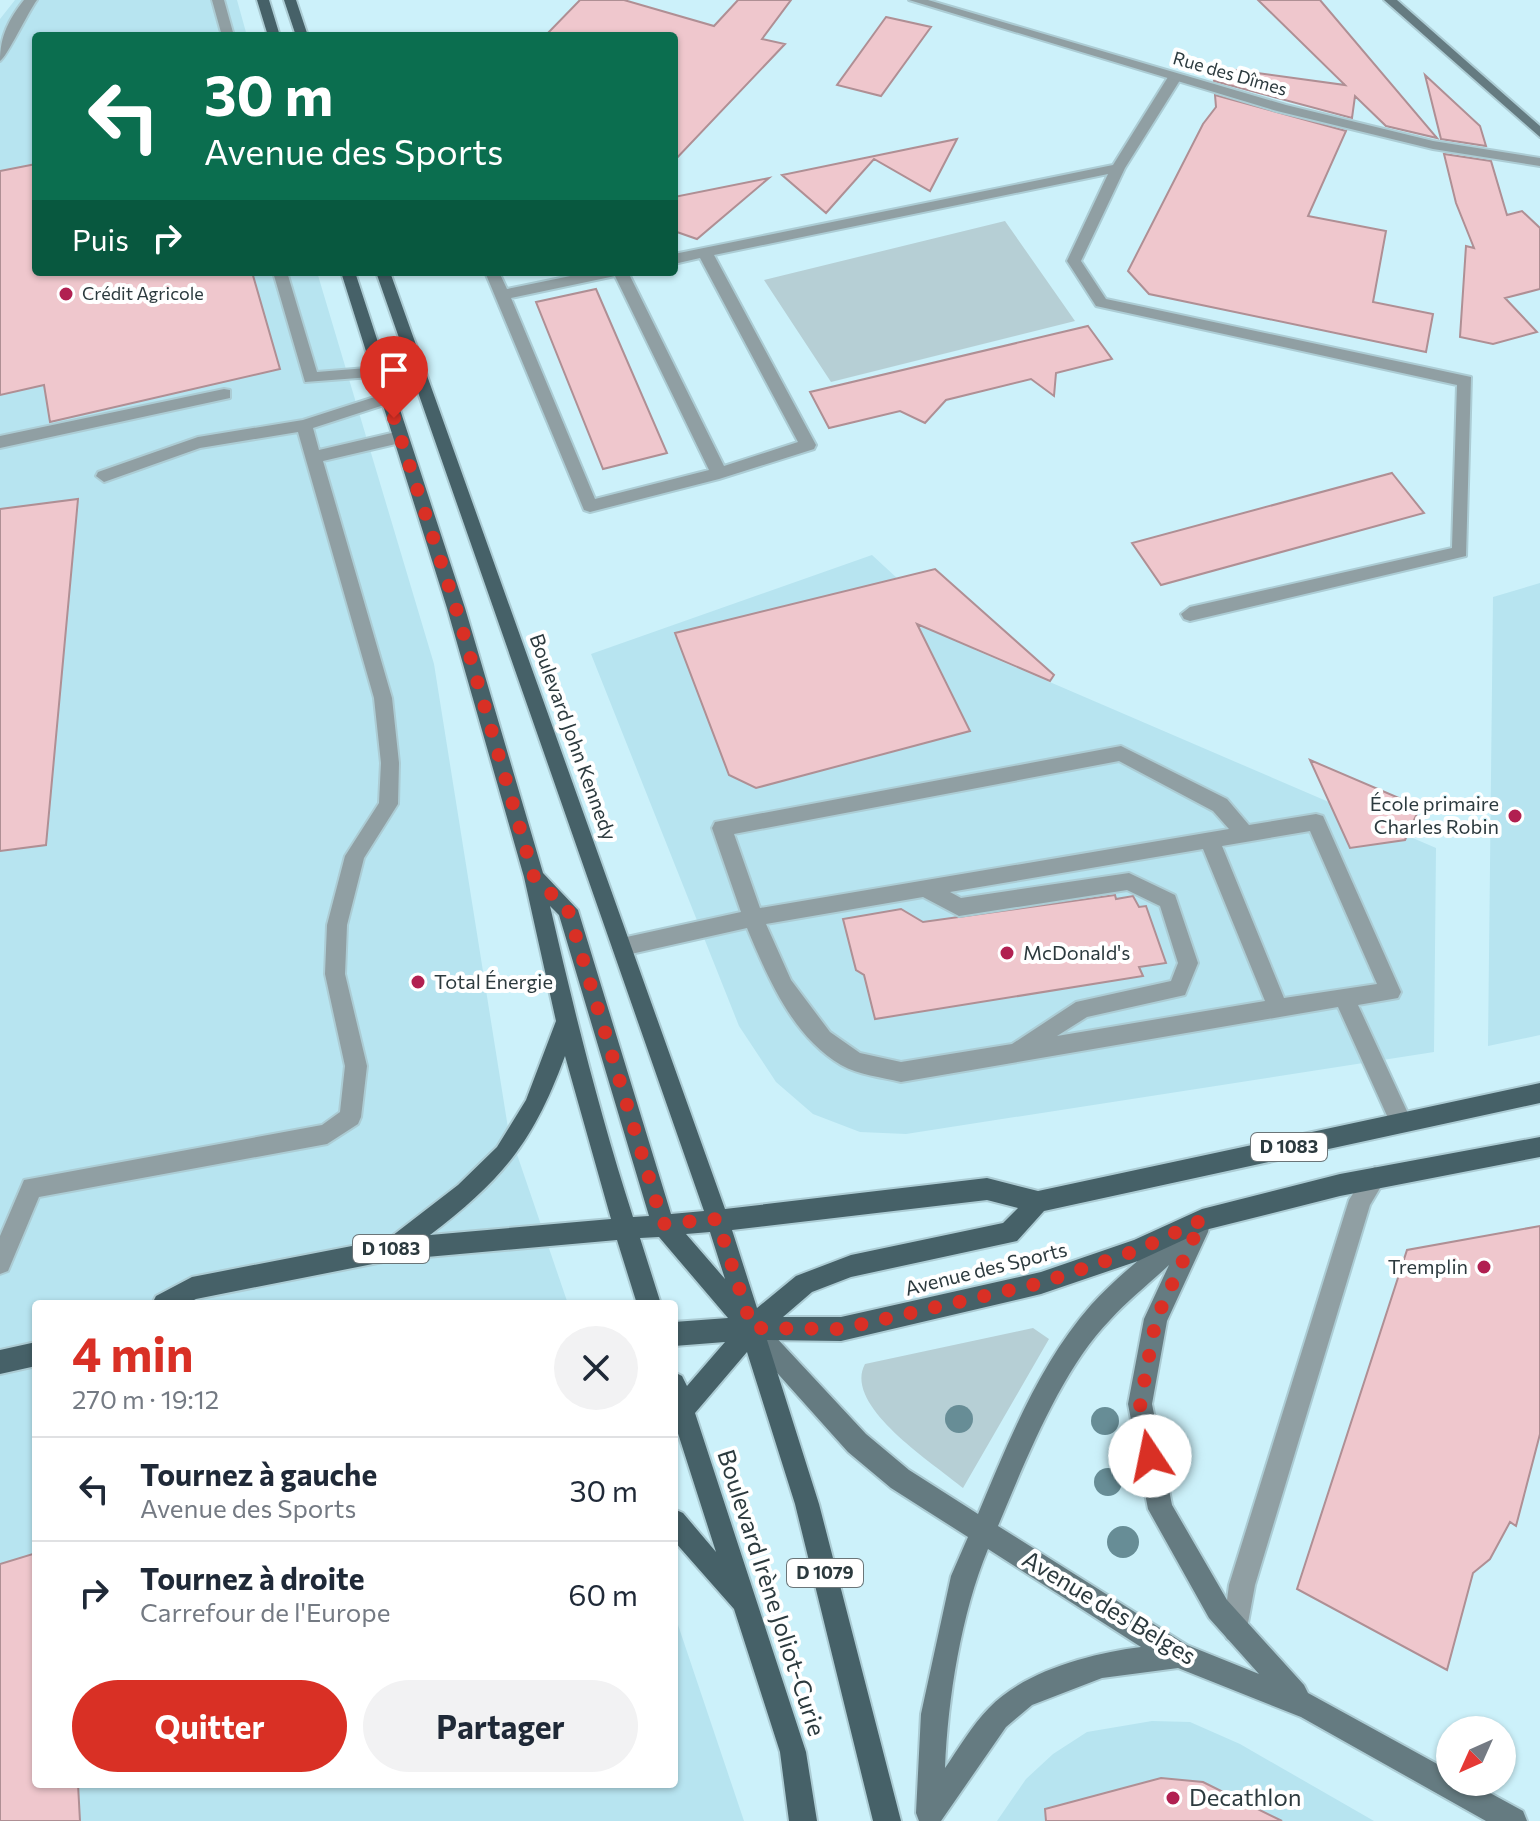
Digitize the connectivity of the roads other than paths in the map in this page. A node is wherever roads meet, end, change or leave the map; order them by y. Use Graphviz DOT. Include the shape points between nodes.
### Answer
graph roads {
  1 [pos="31,0"];
  2 [pos="218,0"];
  3 [pos="263,0"];
  4 [pos="290,0"];
  5 [pos="915,0"];
  6 [pos="1390,0"];
  7 [pos="227,32"];
  8 [pos="273,32"];
  9 [pos="301,32"];
  10 [pos="0,57"];
  11 [pos="1175,77"];
  12 [pos="1540,133"];
  13 [pos="1540,162"];
  14 [pos="1118,168"];
  15 [pos="705,253"];
  16 [pos="678,258"];
  17 [pos="281,276"];
  18 [pos="349,276"];
  19 [pos="384,276"];
  20 [pos="494,276"];
  21 [pos="593,276"];
  22 [pos="623,276"];
  23 [pos="502,295"];
  24 [pos="379,372"];
  25 [pos="224,394"];
  26 [pos="387,398"];
  27 [pos="304,425"];
  28 [pos="400,437"];
  29 [pos="0,442"];
  30 [pos="315,457"];
  31 [pos="719,473"];
  32 [pos="104,476"];
  33 [pos="1190,614"];
  34 [pos="1244,833"];
  35 [pos="1209,839"];
  36 [pos="534,877"];
  37 [pos="924,888"];
  38 [pos="756,917"];
  39 [pos="622,947"];
  40 [pos="1344,997"];
  41 [pos="1279,1010"];
  42 [pos="566,1021"];
  43 [pos="1010,1054"];
  44 [pos="1540,1093"];
  45 [pos="1401,1122"];
  46 [pos="1540,1147"];
  47 [pos="1375,1178"];
  48 [pos="1038,1202"];
  49 [pos="717,1219"];
  50 [pos="1202,1220"];
  51 [pos="663,1224"];
  52 [pos="625,1228"];
  53 [pos="393,1249"];
  54 [pos="0,1263"];
  55 [pos="171,1300"];
  56 [pos="648,1300"];
  57 [pos="752,1328"];
  58 [pos="678,1334"];
  59 [pos="32,1355"];
  60 [pos="0,1362"];
  61 [pos="678,1397"];
  62 [pos="682,1410"];
  63 [pos="678,1527"];
  64 [pos="981,1530"];
  65 [pos="746,1607"];
  66 [pos="1236,1630"];
  67 [pos="1178,1655"];
  68 [pos="1309,1707"];
  69 [pos="929,1817"];
  70 [pos="803,1821"];
  71 [pos="887,1821"];
  72 [pos="1513,1821"];
  1 -- 10 [label="street"];
  2 -- 7 [label="street"];
  3 -- 8 [label="main road"];
  4 -- 9 [label="main road"];
  5 -- 11 [label="street, Rue des Dîmes"];
  6 -- 12 [label="main road"];
  11 -- 13 [label="street, Rue des Dîmes" via="1433,145"];
  11 -- 14 [label="street"];
  14 -- 15 [label="street"];
  14 -- 33 [label="street" via="1074,261 1101,303 1465,381 1460,552"];
  15 -- 16 [label="street"];
  15 -- 31 [label="street" via="808,445"];
  17 -- 24 [label="street" via="311,378"];
  18 -- 24 [label="main road"];
  19 -- 39 [label="main road, Boulevard John Kennedy"];
  20 -- 23 [label="street"];
  21 -- 23 [label="street"];
  22 -- 31 [label="street"];
  23 -- 31 [label="street" via="590,506"];
  24 -- 26 [label="main road"];
  25 -- 29 [label="street"];
  26 -- 27 [label="street"];
  26 -- 28 [label="main road"];
  27 -- 30 [label="street"];
  27 -- 32 [label="street" via="198,443"];
  28 -- 30 [label="street"];
  28 -- 36 [label="main road"];
  30 -- 54 [label="street" via="383,698 390,763 388,804 355,856 337,925 335,974 356,1066 350,1117 327,1134 32,1188"];
  34 -- 35 [label="street"];
  34 -- 38 [label="street" via="1220,805 1121,753 722,828"];
  34 -- 40 [label="street" via="1316,822 1391,992"];
  35 -- 37 [label="street"];
  35 -- 41 [label="street"];
  36 -- 42 [label="main road"];
  36 -- 51 [label="main road" via="568,910"];
  37 -- 38 [label="street"];
  37 -- 43 [label="street" via="959,907 1129,881 1168,901 1188,963 1178,989 1083,1009"];
  38 -- 39 [label="street"];
  38 -- 43 [label="street" via="786,994 809,1029 849,1059 901,1072"];
  39 -- 49 [label="main road, Boulevard John Kennedy"];
  40 -- 41 [label="street"];
  40 -- 45 [label="street"];
  41 -- 43 [label="street"];
  42 -- 52 [label="main road"];
  42 -- 53 [label="main road" via="545,1083 506,1153"];
  44 -- 45 [label="main road, D 1083"];
  45 -- 48 [label="main road, D 1083"];
  46 -- 47 [label="main road, Avenue des Sports / D 1083"];
  47 -- 50 [label="main road, Avenue des Sports / D 1083"];
  47 -- 66 [label="street" via="1360,1200 1242,1585"];
  48 -- 49 [label="main road, D 1083" via="987,1189"];
  48 -- 57 [label="main road, Avenue des Sports" via="1009,1233 851,1266 804,1284"];
  49 -- 51 [label="main road, D 1083"];
  49 -- 57 [label="main road, D 1079"];
  50 -- 57 [label="main road, Avenue des Sports / D 1083" via="1138,1250 1041,1283 841,1329"];
  50 -- 64 [label="main road" via="1100,1313 1075,1347 1018,1449"];
  50 -- 66 [label="main road" via="1156,1319 1140,1404 1160,1509 1218,1609"];
  51 -- 52 [label="main road, D 1083"];
  51 -- 57 [label="main road"];
  52 -- 53 [label="main road, D 1083"];
  52 -- 56 [label="main road"];
  53 -- 55 [label="main road, D 1083" via="192,1288"];
  57 -- 58 [label="main road, D 1083"];
  57 -- 62 [label="main road"];
  57 -- 64 [label="main road, Avenue des Belges" via="857,1443 900,1479"];
  57 -- 71 [label="main road, D 1079" via="811,1519"];
  59 -- 60 [label="main road"];
  61 -- 62 [label="main road, Boulevard Irène Joliot-Curie"];
  62 -- 65 [label="main road, Boulevard Irène Joliot-Curie"];
  63 -- 65 [label="main road"];
  64 -- 67 [label="main road, Avenue des Belges"];
  64 -- 69 [label="main road" via="964,1576 934,1714"];
  65 -- 70 [label="main road, Boulevard Irène Joliot-Curie" via="793,1752"];
  66 -- 68 [label="main road"];
  67 -- 68 [label="main road, Avenue des Belges"];
  67 -- 69 [label="main road" via="1102,1665 1023,1695 997,1718"];
  68 -- 72 [label="main road, Avenue des Belges"];
}
